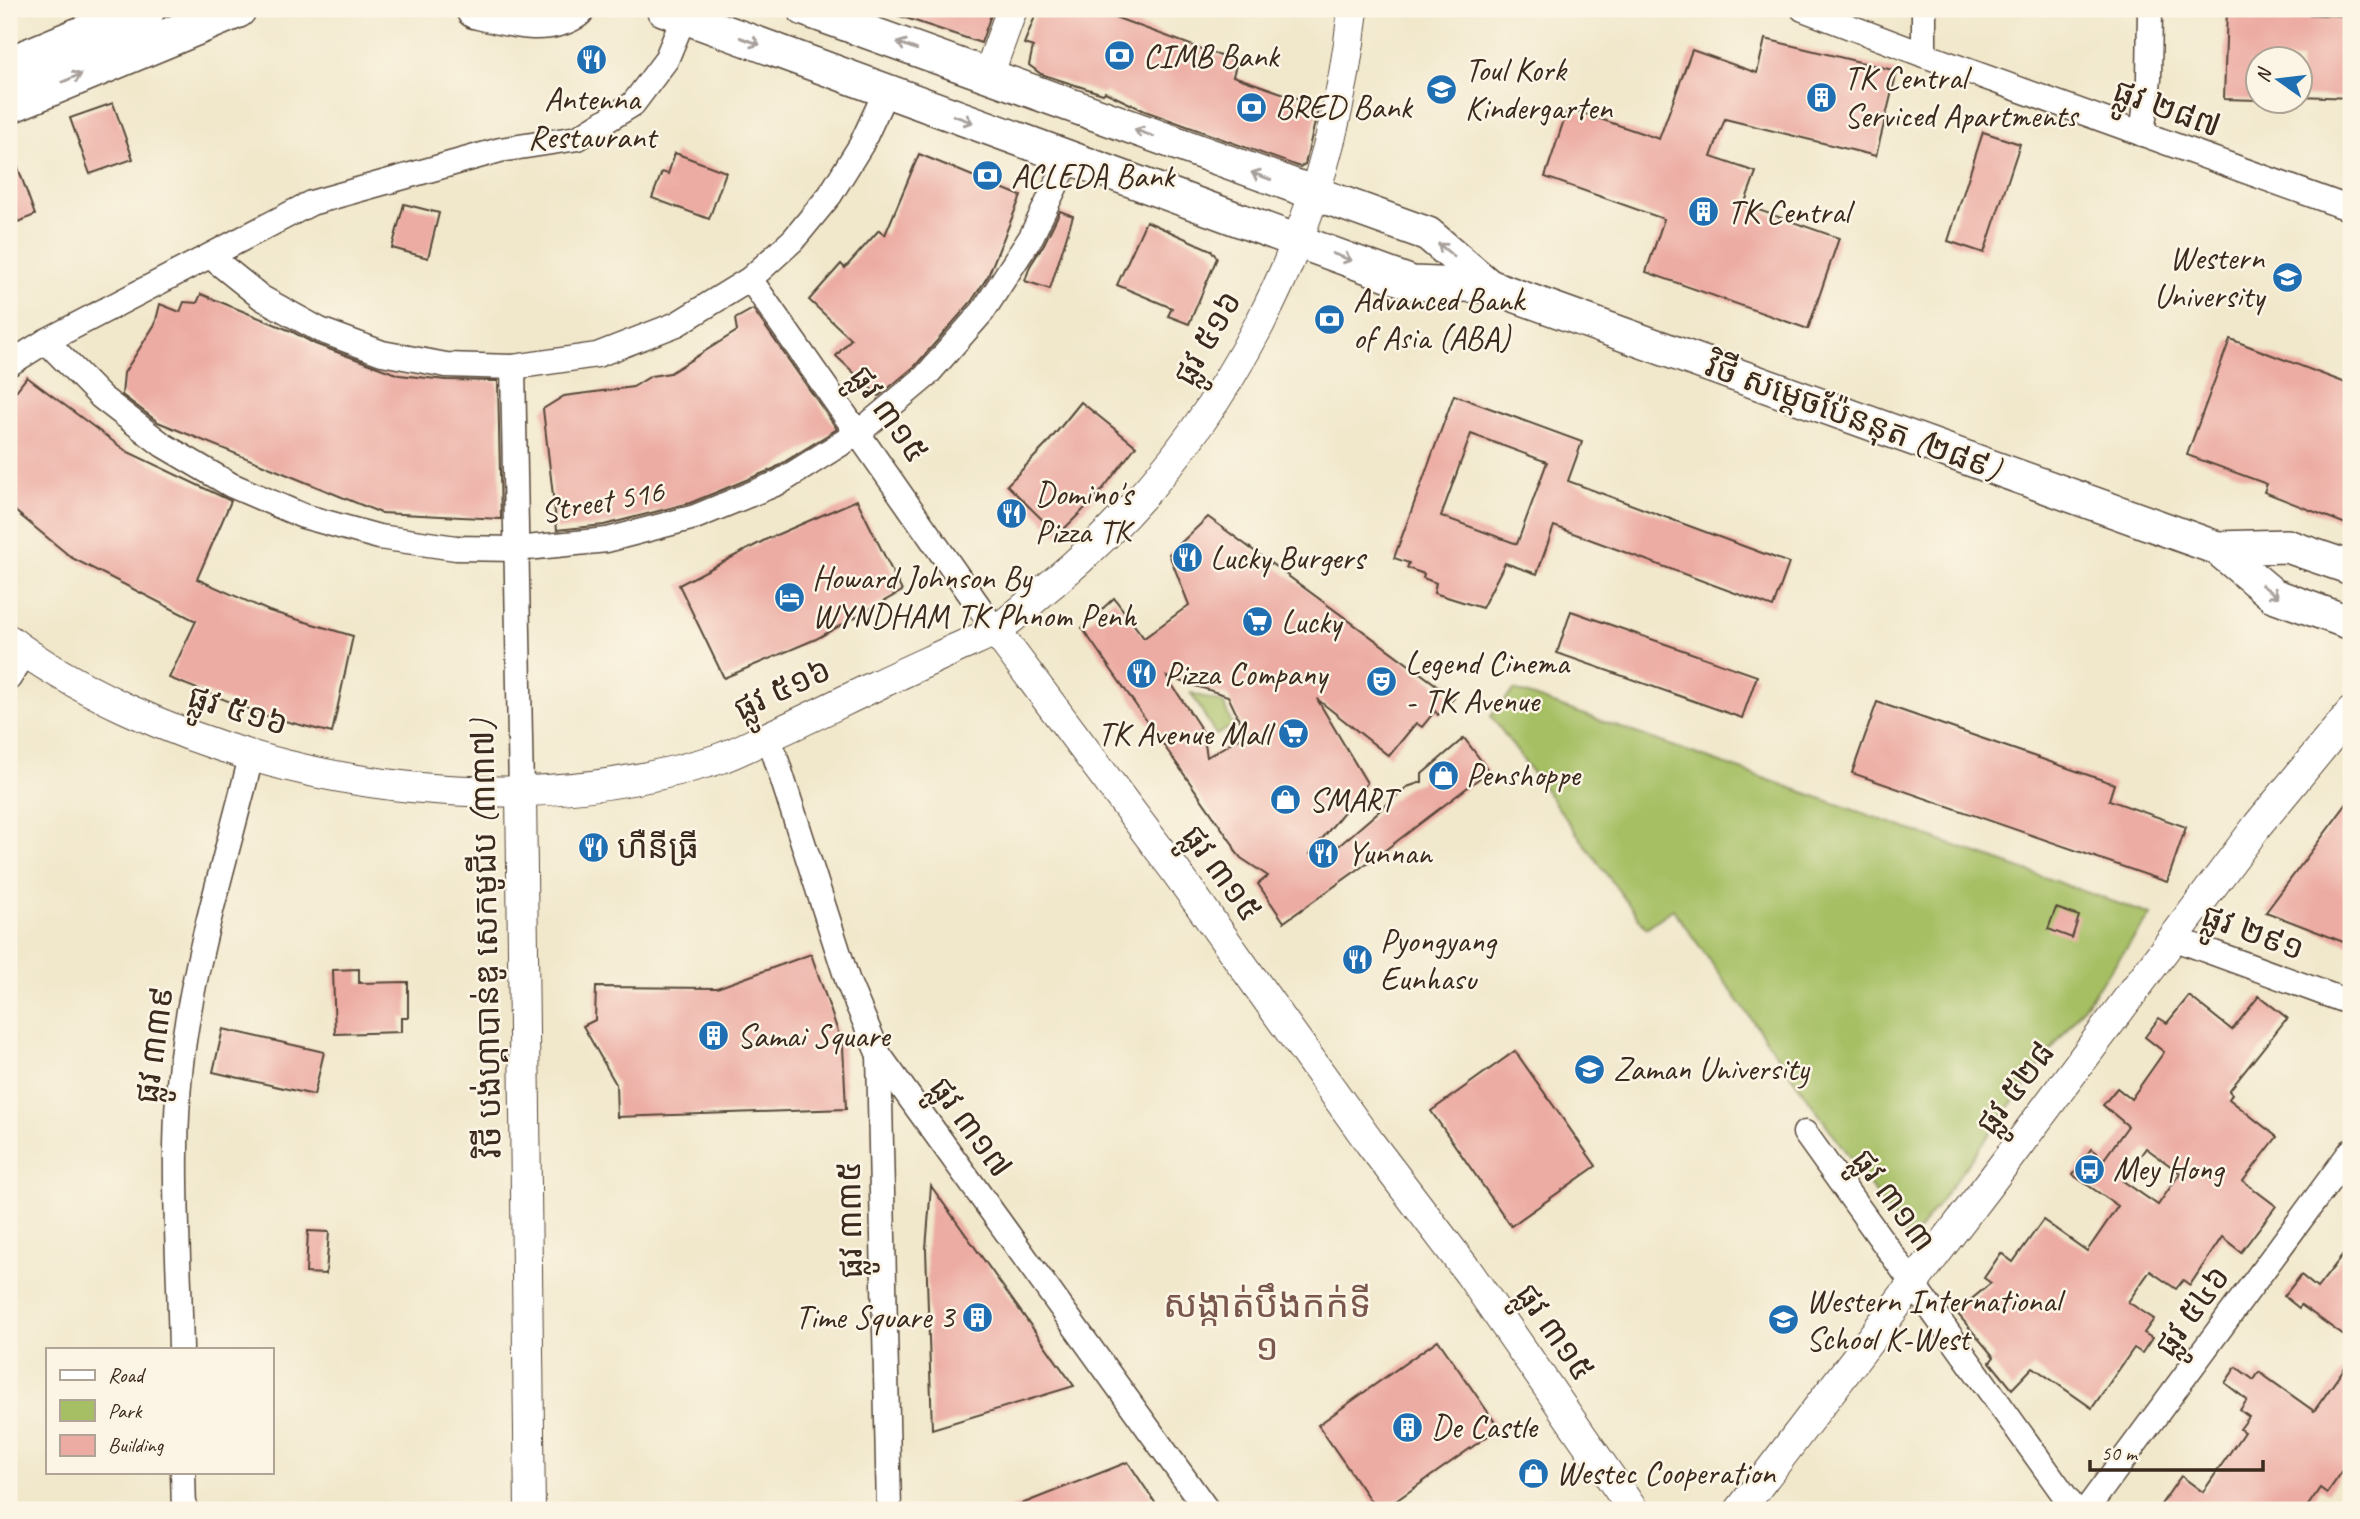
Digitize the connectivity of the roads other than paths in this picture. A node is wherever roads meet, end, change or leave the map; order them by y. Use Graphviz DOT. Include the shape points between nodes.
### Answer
graph roads {
  1 [pos="146,9"];
  2 [pos="237,9"];
  3 [pos="475,9"];
  4 [pos="575,9"];
  5 [pos="1012,9"];
  6 [pos="1353,9"];
  7 [pos="1804,9"];
  8 [pos="1924,9"];
  9 [pos="2150,9"];
  10 [pos="811,10"];
  11 [pos="673,13"];
  12 [pos="1924,55"];
  13 [pos="9,65"];
  14 [pos="988,76"];
  15 [pos="886,91"];
  16 [pos="9,104"];
  17 [pos="2142,134"];
  18 [pos="1069,158"];
  19 [pos="1315,194"];
  20 [pos="2351,209"];
  21 [pos="1298,241"];
  22 [pos="211,257"];
  23 [pos="750,279"];
  24 [pos="1489,286"];
  25 [pos="46,341"];
  26 [pos="9,364"];
  27 [pos="513,367"];
  28 [pos="858,433"];
  29 [pos="2217,548"];
  30 [pos="516,549"];
  31 [pos="2351,568"];
  32 [pos="2351,623"];
  33 [pos="996,631"];
  34 [pos="17,647"];
  35 [pos="9,678"];
  36 [pos="2351,712"];
  37 [pos="769,737"];
  38 [pos="251,757"];
  39 [pos="521,792"];
  40 [pos="2172,938"];
  41 [pos="2351,1003"];
  42 [pos="878,1055"];
  43 [pos="1805,1133"];
  44 [pos="2351,1151"];
  45 [pos="1913,1284"];
  46 [pos="181,1348"];
  47 [pos="183,1474"];
  48 [pos="184,1510"];
  49 [pos="530,1510"];
  50 [pos="889,1510"];
  51 [pos="1207,1510"];
  52 [pos="1633,1510"];
  53 [pos="1740,1510"];
  54 [pos="2075,1510"];
  55 [pos="2086,1510"];
  1 -- 13 [label="main road"];
  16 -- 2 [label="main road, one-way"];
  3 -- 4 [label="main road" via="527,20 555,18"];
  5 -- 14 [label="street"];
  6 -- 19 [label="street, ផ្លូវ ៥១៦" via="1335,122"];
  7 -- 12 [label="street, ផ្លូវ ២៨៧"];
  8 -- 12 [label="street"];
  9 -- 17 [label="street"];
  14 -- 10 [label="main road, វិថី សម្តេចប៉ែននុត (២៨៩), one-way"];
  11 -- 15 [label="main road, វិថី សម្តេចប៉ែននុត (២៨៩), one-way"];
  11 -- 22 [label="street" via="666,60 633,104 578,138 500,150 311,203"];
  12 -- 17 [label="street, ផ្លូវ ២៨៧"];
  19 -- 14 [label="main road, វិថី សម្តេចប៉ែននុត (២៨៩), one-way"];
  15 -- 18 [label="main road, វិថី សម្តេចប៉ែននុត (២៨៩), one-way"];
  15 -- 23 [label="street" via="861,145 830,195 793,240"];
  17 -- 20 [label="street, ផ្លូវ ២៨៧"];
  18 -- 21 [label="main road, វិថី សម្តេចប៉ែននុត (២៨៩)"];
  18 -- 28 [label="street, Street 516" via="1031,237 983,311 925,377"];
  19 -- 21 [label="street, ផ្លូវ ៥១៦"];
  24 -- 19 [label="main road, វិថី សម្តេចប៉ែននុត (២៨៩), one-way" via="1428,234"];
  21 -- 24 [label="main road, វិថី សម្តេចប៉ែននុត (២៨៩), one-way" via="1412,282"];
  21 -- 33 [label="street, ផ្លូវ ៥១៦" via="1263,319 1221,394 1171,463 1093,550"];
  22 -- 25 [label="street"];
  22 -- 27 [label="street" via="262,298 320,330 382,353 446,365"];
  23 -- 27 [label="street" via="677,324 597,355"];
  23 -- 28 [label="street, ផ្លូវ ៣១៥"];
  24 -- 29 [label="main road, វិថី សម្តេចប៉ែននុត (២៨៩)"];
  25 -- 26 [label="street"];
  25 -- 30 [label="street, Street 516" via="101,397 163,445 230,485 303,516 379,537 456,548"];
  27 -- 30 [label="street, វិថី បង់ហ្គាបាន់ឌូ សេកមូជីប (៣៣៧)"];
  28 -- 30 [label="street, Street 516" via="780,482 695,517 607,540"];
  28 -- 33 [label="street, ផ្លូវ ៣១៥"];
  29 -- 31 [label="main road, វិថី សម្តេចប៉ែននុត (២៨៩)" via="2287,545"];
  29 -- 32 [label="main road, វិថី សម្តេចប៉ែននុត (២៨៩), one-way" via="2273,595"];
  30 -- 39 [label="street, វិថី បង់ហ្គាបាន់ឌូ សេកមូជីប (៣៣៧)"];
  33 -- 37 [label="street, ផ្លូវ ៥១៦"];
  33 -- 52 [label="street, ផ្លូវ ៣១៥" via="1469,1273"];
  34 -- 35 [label="street"];
  34 -- 38 [label="street, ផ្លូវ ៥១៦" via="96,695 171,729"];
  36 -- 40 [label="street, ផ្លូវ ៥២៨"];
  37 -- 39 [label="street, ផ្លូវ ៥១៦" via="717,760 641,780"];
  37 -- 42 [label="street, ផ្លូវ ៣១៧" via="848,982"];
  38 -- 39 [label="street, ផ្លូវ ៥១៦" via="385,785"];
  38 -- 46 [label="street, ផ្លូវ ៣៣៩" via="184,1042 177,1126"];
  39 -- 49 [label="street, វិថី បង់ហ្គាបាន់ឌូ សេកមូជីប (៣៣៧)"];
  40 -- 41 [label="street, ផ្លូវ ២៩១"];
  40 -- 45 [label="street, ផ្លូវ ៥២៨"];
  42 -- 50 [label="street, ផ្លូវ ៣៣៥"];
  42 -- 51 [label="street, ផ្លូវ ៣១៧"];
  43 -- 45 [label="street, ផ្លូវ ៣១៣"];
  44 -- 55 [label="street, ផ្លូវ ៥៤៦"];
  45 -- 53 [label="street, ផ្លូវ ៥២៨"];
  45 -- 54 [label="street, ផ្លូវ ៣១៣"];
  47 -- 48 [label="street"];
}
